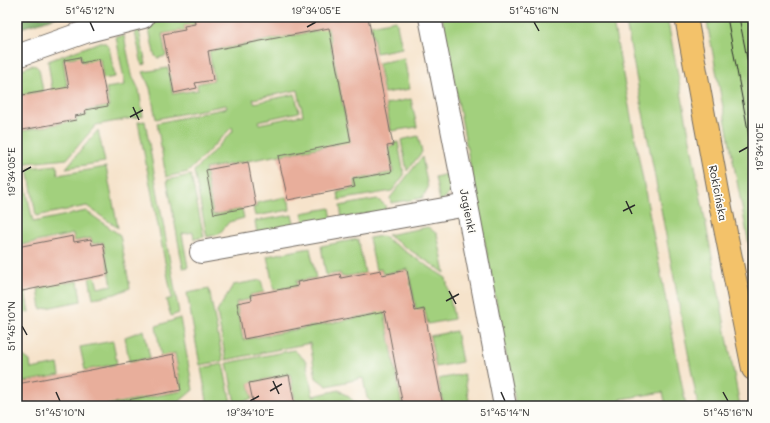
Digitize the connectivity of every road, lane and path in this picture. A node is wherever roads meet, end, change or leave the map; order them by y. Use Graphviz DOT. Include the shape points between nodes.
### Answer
graph roads {
  1 [pos="143,17"];
  2 [pos="430,17"];
  3 [pos="686,17"];
  4 [pos="17,56"];
  5 [pos="467,205"];
  6 [pos="201,252"];
  7 [pos="753,369"];
  8 [pos="505,406"];
  1 -- 4 [label="street" via="88,31"];
  2 -- 5 [label="street, Jagienki"];
  3 -- 7 [label="main road, Rokicińska"];
  5 -- 6 [label="street"];
  5 -- 8 [label="street, Jagienki"];
}
